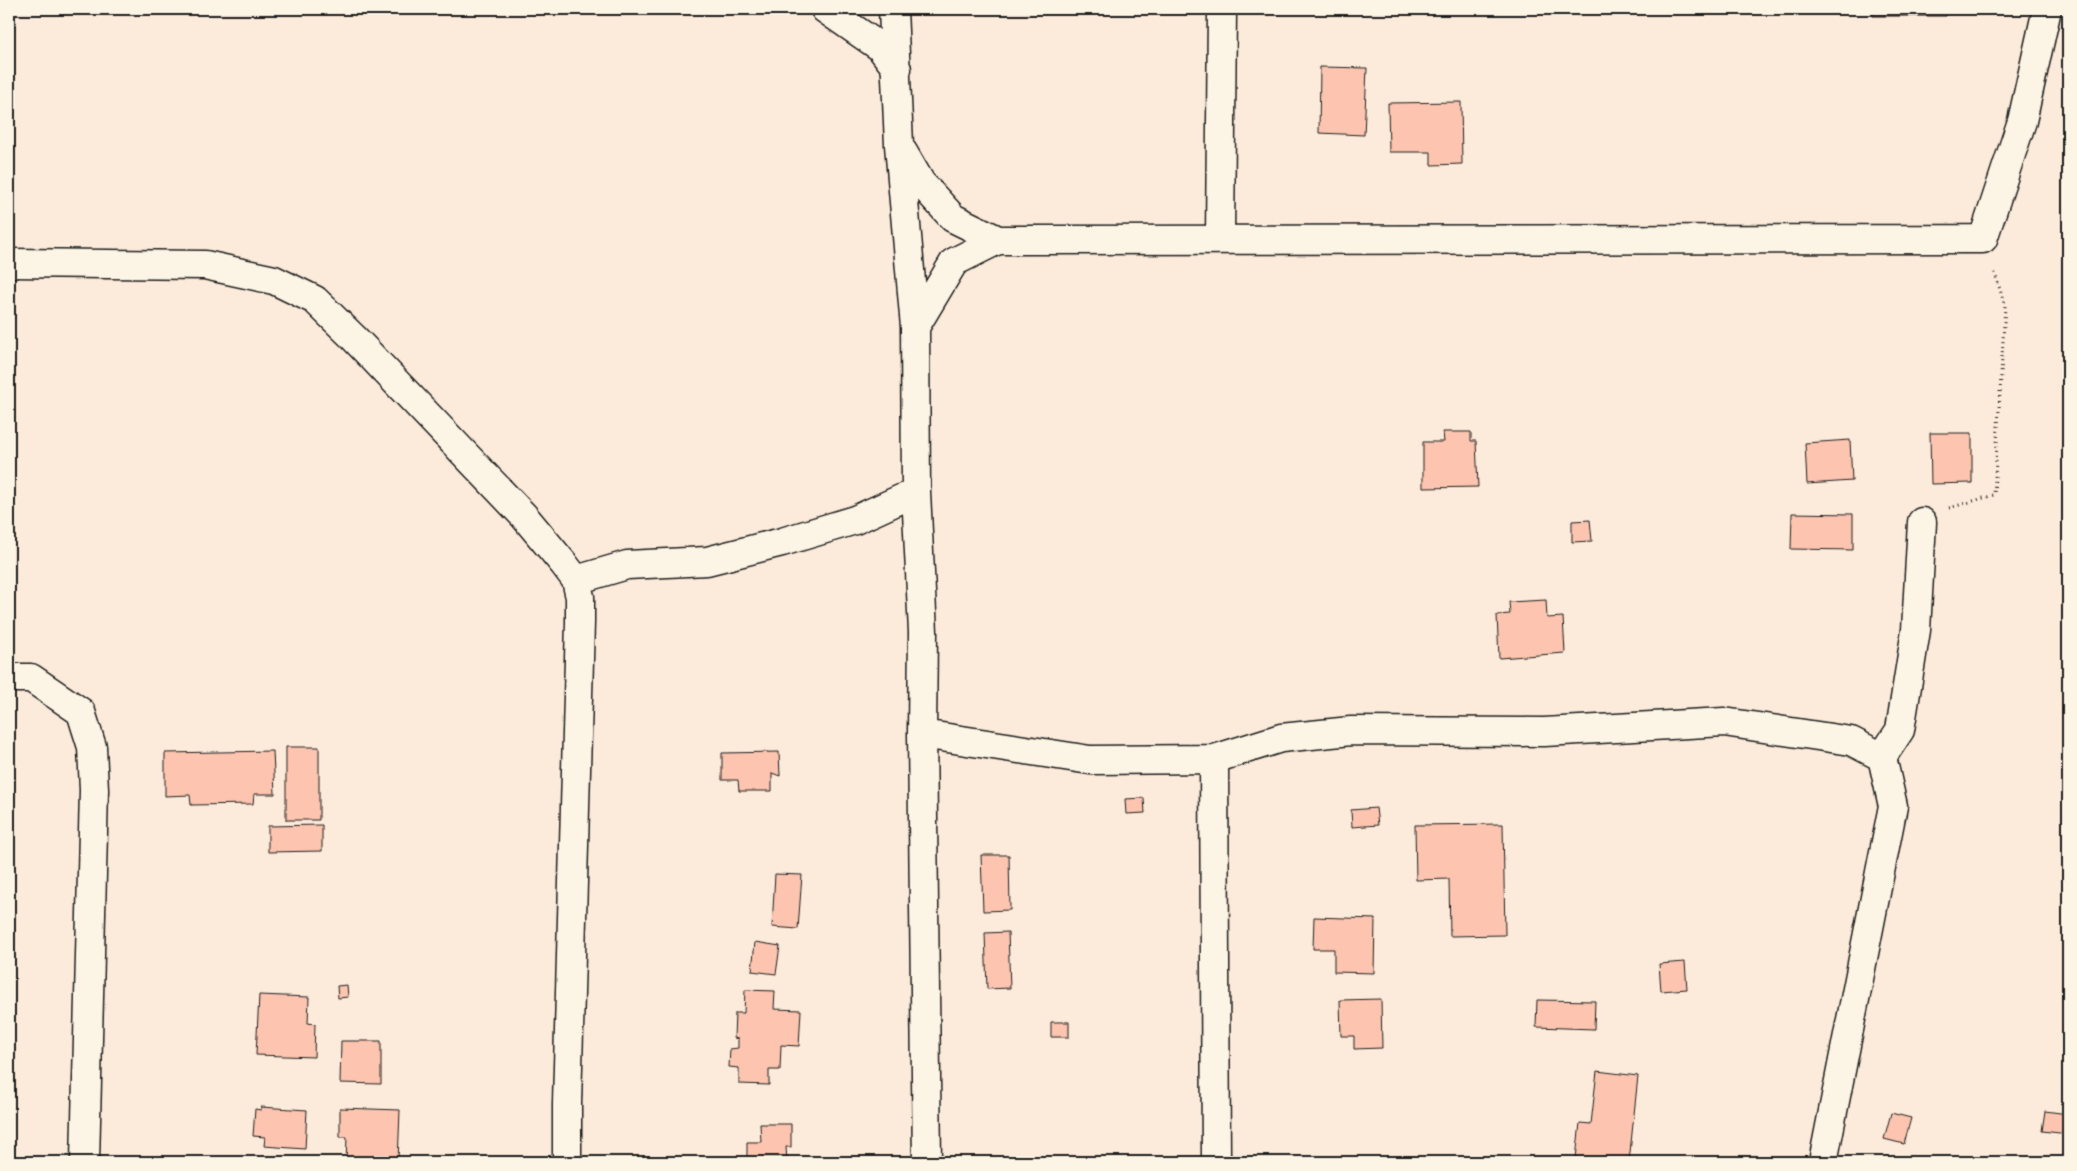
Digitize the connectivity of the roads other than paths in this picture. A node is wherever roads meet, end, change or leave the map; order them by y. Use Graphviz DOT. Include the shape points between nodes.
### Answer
graph roads {
  1 [pos="825,9"];
  2 [pos="893,9"];
  3 [pos="1222,9"];
  4 [pos="2046,9"];
  5 [pos="897,69"];
  6 [pos="899,145"];
  7 [pos="1220,238"];
  8 [pos="998,240"];
  9 [pos="9,263"];
  10 [pos="915,327"];
  11 [pos="916,492"];
  12 [pos="1922,522"];
  13 [pos="576,580"];
  14 [pos="9,678"];
  15 [pos="922,734"];
  16 [pos="1882,757"];
  17 [pos="1214,759"];
  18 [pos="84,1162"];
  19 [pos="568,1162"];
  20 [pos="927,1162"];
  21 [pos="1216,1162"];
  22 [pos="1823,1162"];
  1 -- 5 [label="street" via="880,47"];
  2 -- 5 [label="street"];
  3 -- 7 [label="street"];
  4 -- 7 [label="street" via="2022,121 1983,239"];
  5 -- 6 [label="street"];
  6 -- 8 [label="street" via="921,183 953,218"];
  6 -- 10 [label="street"];
  7 -- 8 [label="street"];
  8 -- 10 [label="street" via="954,262"];
  9 -- 13 [label="street" via="204,265 274,280 315,300 524,516"];
  10 -- 11 [label="street"];
  11 -- 13 [label="street" via="854,520 773,544 707,561 627,565"];
  11 -- 15 [label="street" via="923,632"];
  12 -- 16 [label="street" via="1916,630 1900,730"];
  13 -- 19 [label="street" via="580,622"];
  14 -- 18 [label="street" via="31,678 81,712 92,747 94,790"];
  15 -- 17 [label="street" via="1090,760"];
  15 -- 20 [label="street"];
  16 -- 17 [label="street" via="1851,741 1724,722 1544,732 1351,731 1281,738"];
  16 -- 22 [label="street" via="1893,806"];
  17 -- 21 [label="street"];
}
